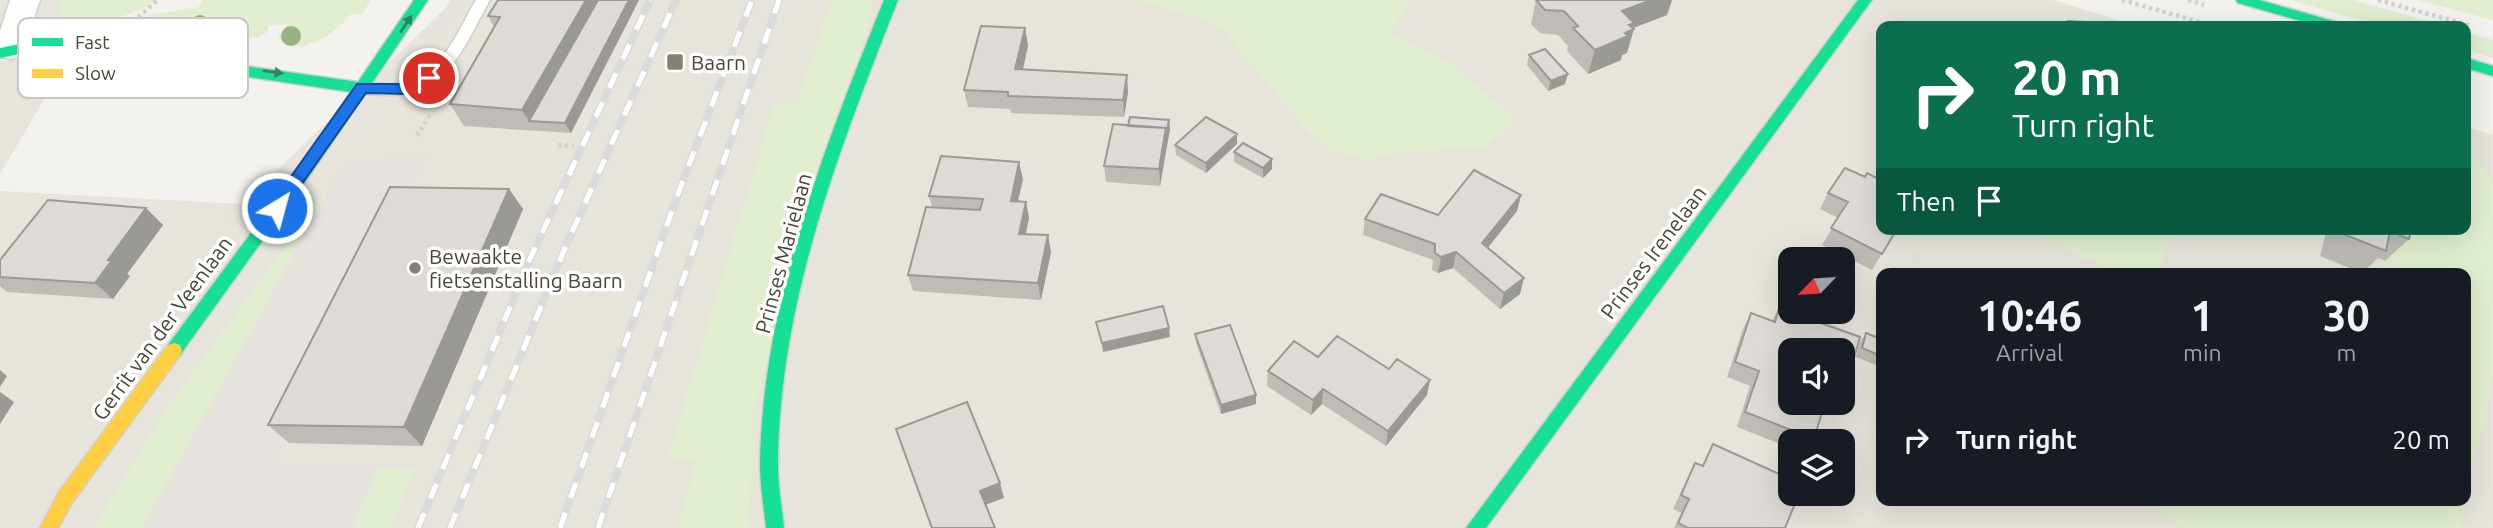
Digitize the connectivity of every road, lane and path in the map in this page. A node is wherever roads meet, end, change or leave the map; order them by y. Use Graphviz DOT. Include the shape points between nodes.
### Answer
graph roads {
  1 [pos="25,0"];
  2 [pos="421,0"];
  3 [pos="483,0"];
  4 [pos="891,0"];
  5 [pos="1866,0"];
  6 [pos="2122,0"];
  7 [pos="2243,0"];
  8 [pos="2378,0"];
  9 [pos="2196,21"];
  10 [pos="2317,21"];
  11 [pos="2454,21"];
  12 [pos="2471,26"];
  13 [pos="2480,28"];
  14 [pos="5,51"];
  15 [pos="2471,64"];
  16 [pos="248,69"];
  17 [pos="2493,71"];
  18 [pos="362,88"];
  19 [pos="558,145"];
  20 [pos="574,146"];
  21 [pos="50,528"];
  22 [pos="775,528"];
  23 [pos="1475,528"];
  1 -- 14 [label="street"];
  18 -- 2 [label="street, Gerrit van der Veenlaan, one-way"];
  3 -- 18 [label="lane" via="442,67 429,78 405,89"];
  4 -- 22 [label="street, Prinses Marielaan" via="832,153 784,326 770,419 770,504"];
  5 -- 23 [label="street, Prinses Irenelaan"];
  6 -- 9 [label="path"];
  7 -- 10 [label="street"];
  8 -- 11 [label="path"];
  12 -- 13 [label="path"];
  15 -- 17 [label="street"];
  16 -- 18 [label="street, one-way"];
  18 -- 21 [label="street, Gerrit van der Veenlaan" via="65,498"];
  19 -- 20 [label="path"];
}
